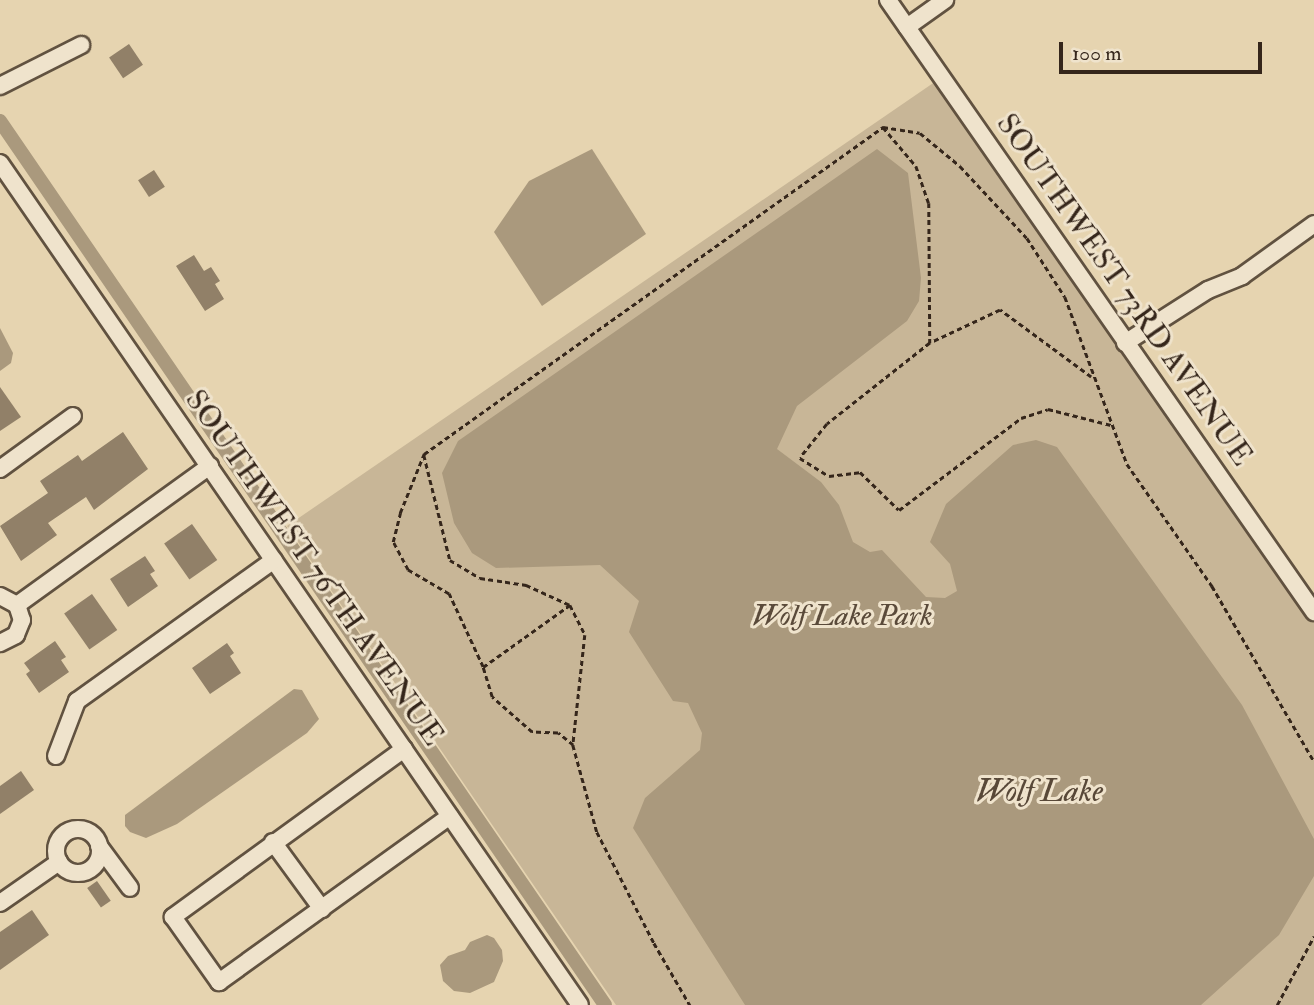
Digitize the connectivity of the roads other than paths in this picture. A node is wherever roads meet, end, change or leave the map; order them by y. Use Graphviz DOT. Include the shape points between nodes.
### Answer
graph roads {
  1 [pos="888,0"];
  2 [pos="945,0"];
  3 [pos="907,27"];
  4 [pos="81,45"];
  5 [pos="0,86"];
  6 [pos="0,163"];
  7 [pos="1314,224"];
  8 [pos="1125,343"];
  9 [pos="73,416"];
  10 [pos="210,466"];
  11 [pos="0,469"];
  12 [pos="274,559"];
  13 [pos="0,596"];
  14 [pos="17,605"];
  15 [pos="1314,612"];
  16 [pos="0,643"];
  17 [pos="404,749"];
  18 [pos="56,756"];
  19 [pos="450,816"];
  20 [pos="273,842"];
  21 [pos="99,846"];
  22 [pos="59,862"];
  23 [pos="130,888"];
  24 [pos="0,904"];
  25 [pos="323,909"];
  26 [pos="580,1005"];
  1 -- 3 [label="street, SOUTHWEST 73RD AVENUE"];
  2 -- 3 [label="street"];
  3 -- 8 [label="street, SOUTHWEST 73RD AVENUE"];
  4 -- 5 [label="street"];
  6 -- 10 [label="street, SOUTHWEST 76TH AVENUE"];
  7 -- 8 [label="street" via="1242,276 1208,290"];
  8 -- 15 [label="street, SOUTHWEST 73RD AVENUE"];
  9 -- 11 [label="street"];
  10 -- 12 [label="street, SOUTHWEST 76TH AVENUE"];
  10 -- 14 [label="street"];
  12 -- 17 [label="street, SOUTHWEST 76TH AVENUE"];
  12 -- 18 [label="street" via="77,701"];
  13 -- 14 [label="street"];
  14 -- 16 [label="street" via="20,628"];
  17 -- 19 [label="street, SOUTHWEST 76TH AVENUE"];
  17 -- 20 [label="street"];
  19 -- 25 [label="street"];
  19 -- 26 [label="street, SOUTHWEST 76TH AVENUE"];
  20 -- 25 [label="street"];
  20 -- 25 [label="street" via="173,917 219,982"];
  21 -- 22 [label="street" via="98,860 89,870 69,871"];
  21 -- 22 [label="street" via="92,834 70,831 59,841"];
  21 -- 23 [label="street"];
  22 -- 24 [label="street"];
}
